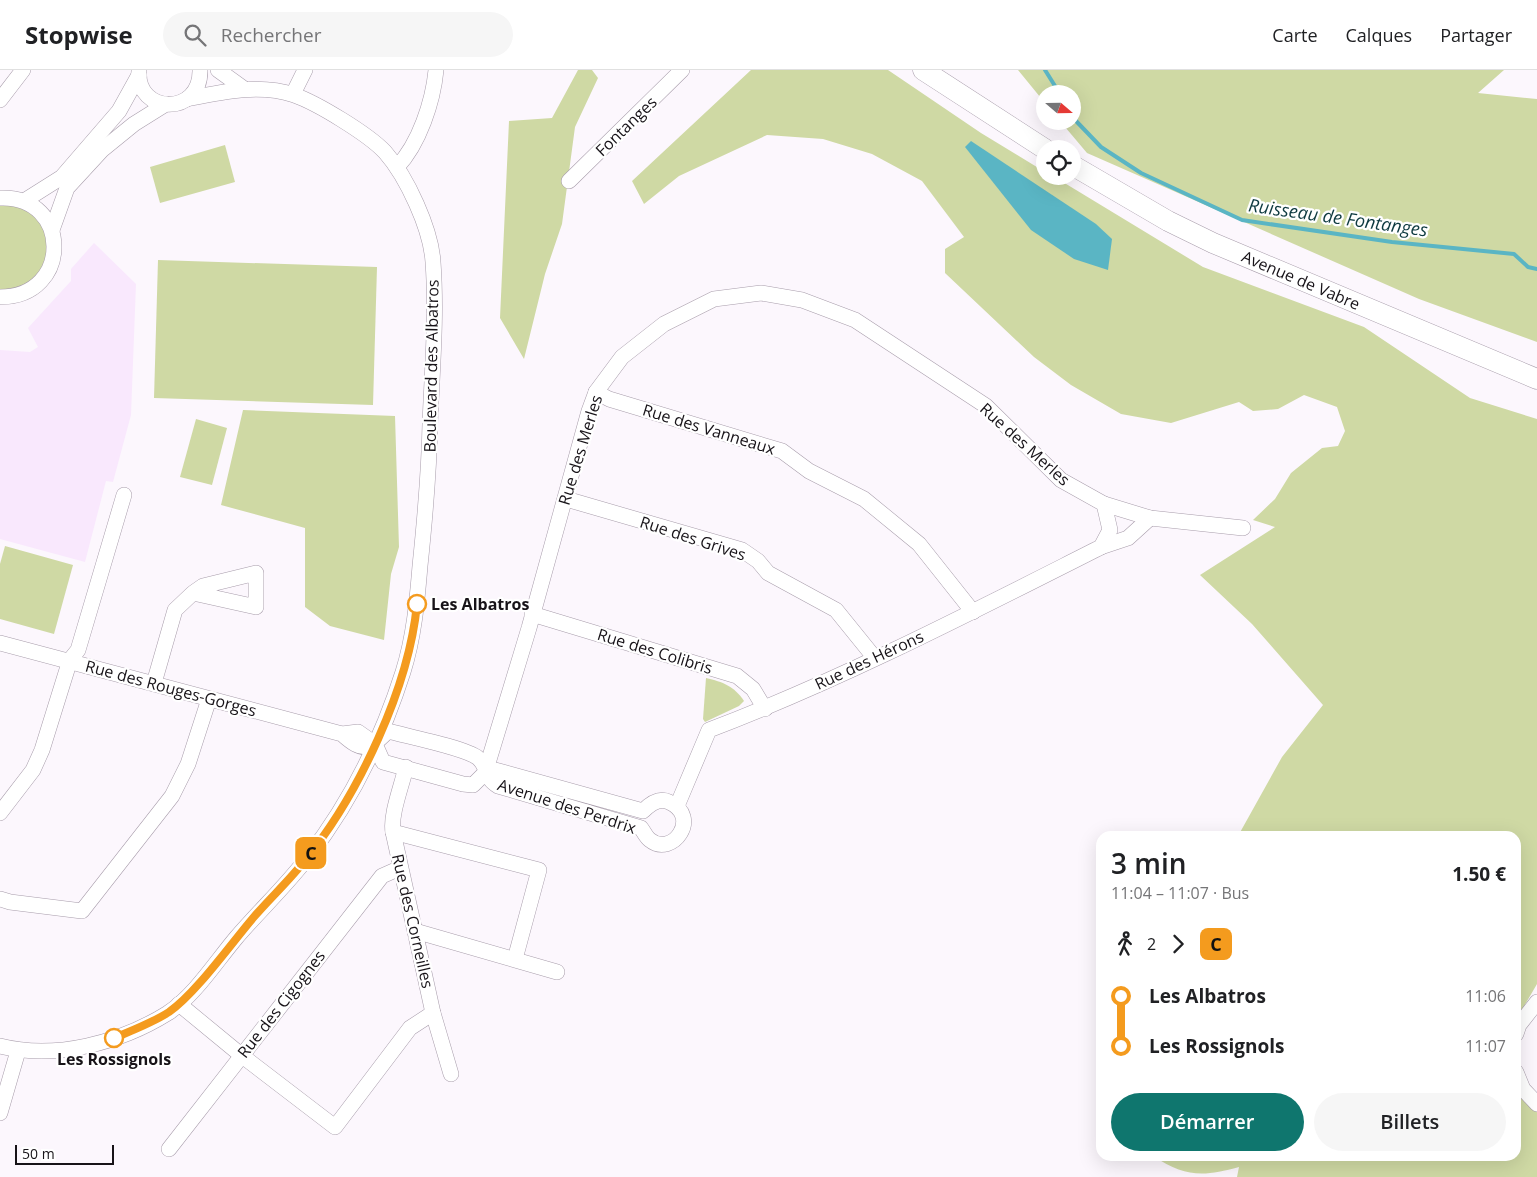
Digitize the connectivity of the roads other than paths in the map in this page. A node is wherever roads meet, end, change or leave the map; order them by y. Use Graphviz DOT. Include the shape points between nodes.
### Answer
graph roads {
  1 [pos="23,70"];
  2 [pos="200,70"];
  3 [pos="305,70"];
  4 [pos="436,70"];
  5 [pos="682,70"];
  6 [pos="923,70"];
  7 [pos="226,72"];
  8 [pos="139,73"];
  9 [pos="243,88"];
  10 [pos="293,94"];
  11 [pos="187,99"];
  12 [pos="0,100"];
  13 [pos="166,104"];
  14 [pos="1036,143"];
  15 [pos="396,167"];
  16 [pos="1081,170"];
  17 [pos="569,181"];
  18 [pos="0,198"];
  19 [pos="24,201"];
  20 [pos="52,230"];
  21 [pos="0,297"];
  22 [pos="1537,379"];
  23 [pos="596,392"];
  24 [pos="124,495"];
  25 [pos="566,498"];
  26 [pos="1104,504"];
  27 [pos="1150,518"];
  28 [pos="1243,528"];
  29 [pos="1101,547"];
  30 [pos="193,593"];
  31 [pos="973,612"];
  32 [pos="532,614"];
  33 [pos="0,643"];
  34 [pos="874,657"];
  35 [pos="70,660"];
  36 [pos="154,682"];
  37 [pos="209,698"];
  38 [pos="765,709"];
  39 [pos="375,744"];
  40 [pos="406,767"];
  41 [pos="485,772"];
  42 [pos="6,796"];
  43 [pos="677,806"];
  44 [pos="0,813"];
  45 [pos="393,832"];
  46 [pos="400,868"];
  47 [pos="0,898"];
  48 [pos="415,931"];
  49 [pos="515,959"];
  50 [pos="556,972"];
  51 [pos="1537,1002"];
  52 [pos="179,1004"];
  53 [pos="433,1014"];
  54 [pos="1521,1022"];
  55 [pos="0,1046"];
  56 [pos="18,1051"];
  57 [pos="241,1055"];
  58 [pos="451,1074"];
  59 [pos="1521,1083"];
  60 [pos="1537,1104"];
  61 [pos="0,1113"];
  62 [pos="169,1149"];
  1 -- 12 [label="street"];
  2 -- 11 [label="street" via="198,87"];
  3 -- 10 [label="street"];
  4 -- 15 [label="street" via="423,120 407,156"];
  5 -- 17 [label="street, Fontanges"];
  6 -- 14 [label="main road"];
  7 -- 9 [label="street"];
  8 -- 13 [label="street" via="147,95"];
  8 -- 19 [label="street" via="119,112 62,177"];
  9 -- 10 [label="street, Boulevard des Albatros"];
  9 -- 11 [label="street, Boulevard des Albatros"];
  10 -- 15 [label="street, Boulevard des Albatros" via="340,119 382,149"];
  11 -- 13 [label="street, Boulevard des Albatros"];
  13 -- 20 [label="street, Boulevard des Albatros" via="102,150 67,188"];
  15 -- 39 [label="street, Boulevard des Albatros" via="424,222 433,260 429,467 412,640"];
  16 -- 22 [label="main road, Avenue de Vabre" via="1213,243"];
  18 -- 19 [label="street"];
  19 -- 20 [label="street" via="38,210"];
  20 -- 21 [label="street" via="55,250 44,278 20,295"];
  23 -- 25 [label="street, Rue des Merles"];
  23 -- 26 [label="street, Rue des Merles" via="622,358 664,324 714,299 761,293 802,300 855,320 986,406 1061,480"];
  23 -- 31 [label="street, Rue des Vanneaux" via="609,399 782,451 809,471 864,499 919,544"];
  24 -- 35 [label="street" via="78,650"];
  25 -- 32 [label="street, Rue des Merles"];
  25 -- 34 [label="street, Rue des Grives" via="742,550 768,573 836,610"];
  26 -- 27 [label="street"];
  26 -- 29 [label="street" via="1110,530"];
  27 -- 28 [label="street"];
  27 -- 29 [label="street, Rue des Hérons" via="1128,538"];
  29 -- 31 [label="street, Rue des Hérons"];
  30 -- 36 [label="street" via="175,610"];
  31 -- 34 [label="street, Rue des Hérons"];
  32 -- 38 [label="street, Rue des Colibris" via="737,676 753,689"];
  32 -- 41 [label="street, Rue des Merles"];
  33 -- 35 [label="street, Rue des Rouges-Gorges"];
  34 -- 38 [label="street, Rue des Hérons"];
  35 -- 36 [label="street, Rue des Rouges-Gorges"];
  35 -- 42 [label="street" via="33,770"];
  36 -- 37 [label="street, Rue des Rouges-Gorges"];
  37 -- 39 [label="street, Rue des Rouges-Gorges" via="342,734 354,744 366,748"];
  37 -- 47 [label="street" via="188,764 172,796 82,911"];
  38 -- 43 [label="street, Rue des Hérons" via="709,730"];
  39 -- 40 [label="street, Avenue des Perdrix" via="383,762"];
  39 -- 41 [label="street, Avenue des Perdrix" via="388,731 478,757"];
  39 -- 52 [label="street, Boulevard des Albatros" via="338,812 306,859"];
  40 -- 41 [label="street, Avenue des Perdrix" via="473,785"];
  40 -- 45 [label="street, Rue des Corneilles" via="391,820"];
  41 -- 43 [label="street, Avenue des Perdrix" via="501,772 643,811 657,800"];
  41 -- 43 [label="street, Avenue des Perdrix" via="498,786 641,828 655,843 668,843 678,837 684,822"];
  42 -- 44 [label="street"];
  45 -- 46 [label="street, Rue des Corneilles"];
  45 -- 49 [label="street" via="539,870"];
  46 -- 48 [label="street, Rue des Corneilles"];
  46 -- 57 [label="street, Rue des Cigognes" via="382,876"];
  48 -- 49 [label="street"];
  48 -- 53 [label="street, Rue des Corneilles"];
  49 -- 50 [label="street"];
  51 -- 54 [label="street"];
  52 -- 56 [label="street, Boulevard des Albatros" via="145,1026 100,1044"];
  52 -- 57 [label="street"];
  53 -- 57 [label="street" via="410,1028 335,1127"];
  53 -- 58 [label="street, Rue des Corneilles"];
  55 -- 56 [label="street, Boulevard des Albatros"];
  56 -- 61 [label="street"];
  57 -- 62 [label="street, Rue des Cigognes"];
  59 -- 60 [label="street"];
}
